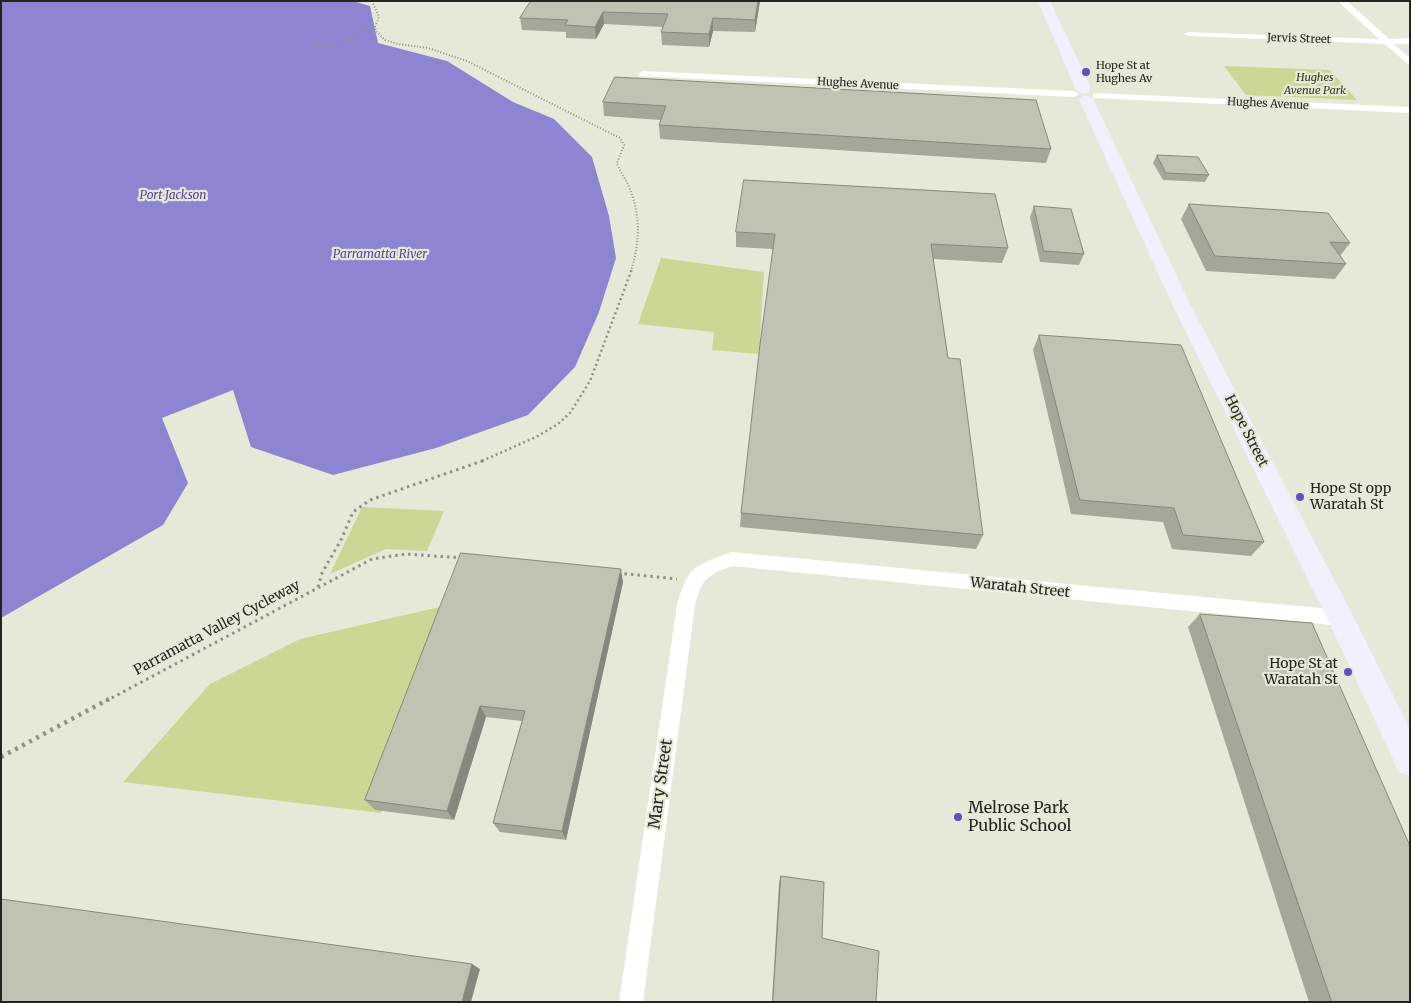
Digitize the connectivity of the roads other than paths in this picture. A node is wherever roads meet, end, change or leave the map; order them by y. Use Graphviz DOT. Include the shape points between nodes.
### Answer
graph roads {
  1 [pos="1044,1"];
  2 [pos="1342,1"];
  3 [pos="1188,34"];
  4 [pos="1386,41"];
  5 [pos="1410,42"];
  6 [pos="1410,63"];
  7 [pos="642,74"];
  8 [pos="1085,95"];
  9 [pos="1410,110"];
  10 [pos="697,575"];
  11 [pos="1341,618"];
  12 [pos="1410,761"];
  13 [pos="631,1002"];
  1 -- 8 [label="street, Hope Street"];
  2 -- 4 [label="street"];
  3 -- 4 [label="street, Jervis Street"];
  4 -- 5 [label="street, Jervis Street"];
  4 -- 6 [label="street"];
  7 -- 8 [label="street, Hughes Avenue"];
  8 -- 9 [label="street, Hughes Avenue"];
  8 -- 11 [label="street, Hope Street" via="1181,304"];
  10 -- 11 [label="street, Waratah Street" via="732,559"];
  10 -- 13 [label="street, Mary Street" via="686,605"];
  11 -- 12 [label="street, Hope Street"];
}
